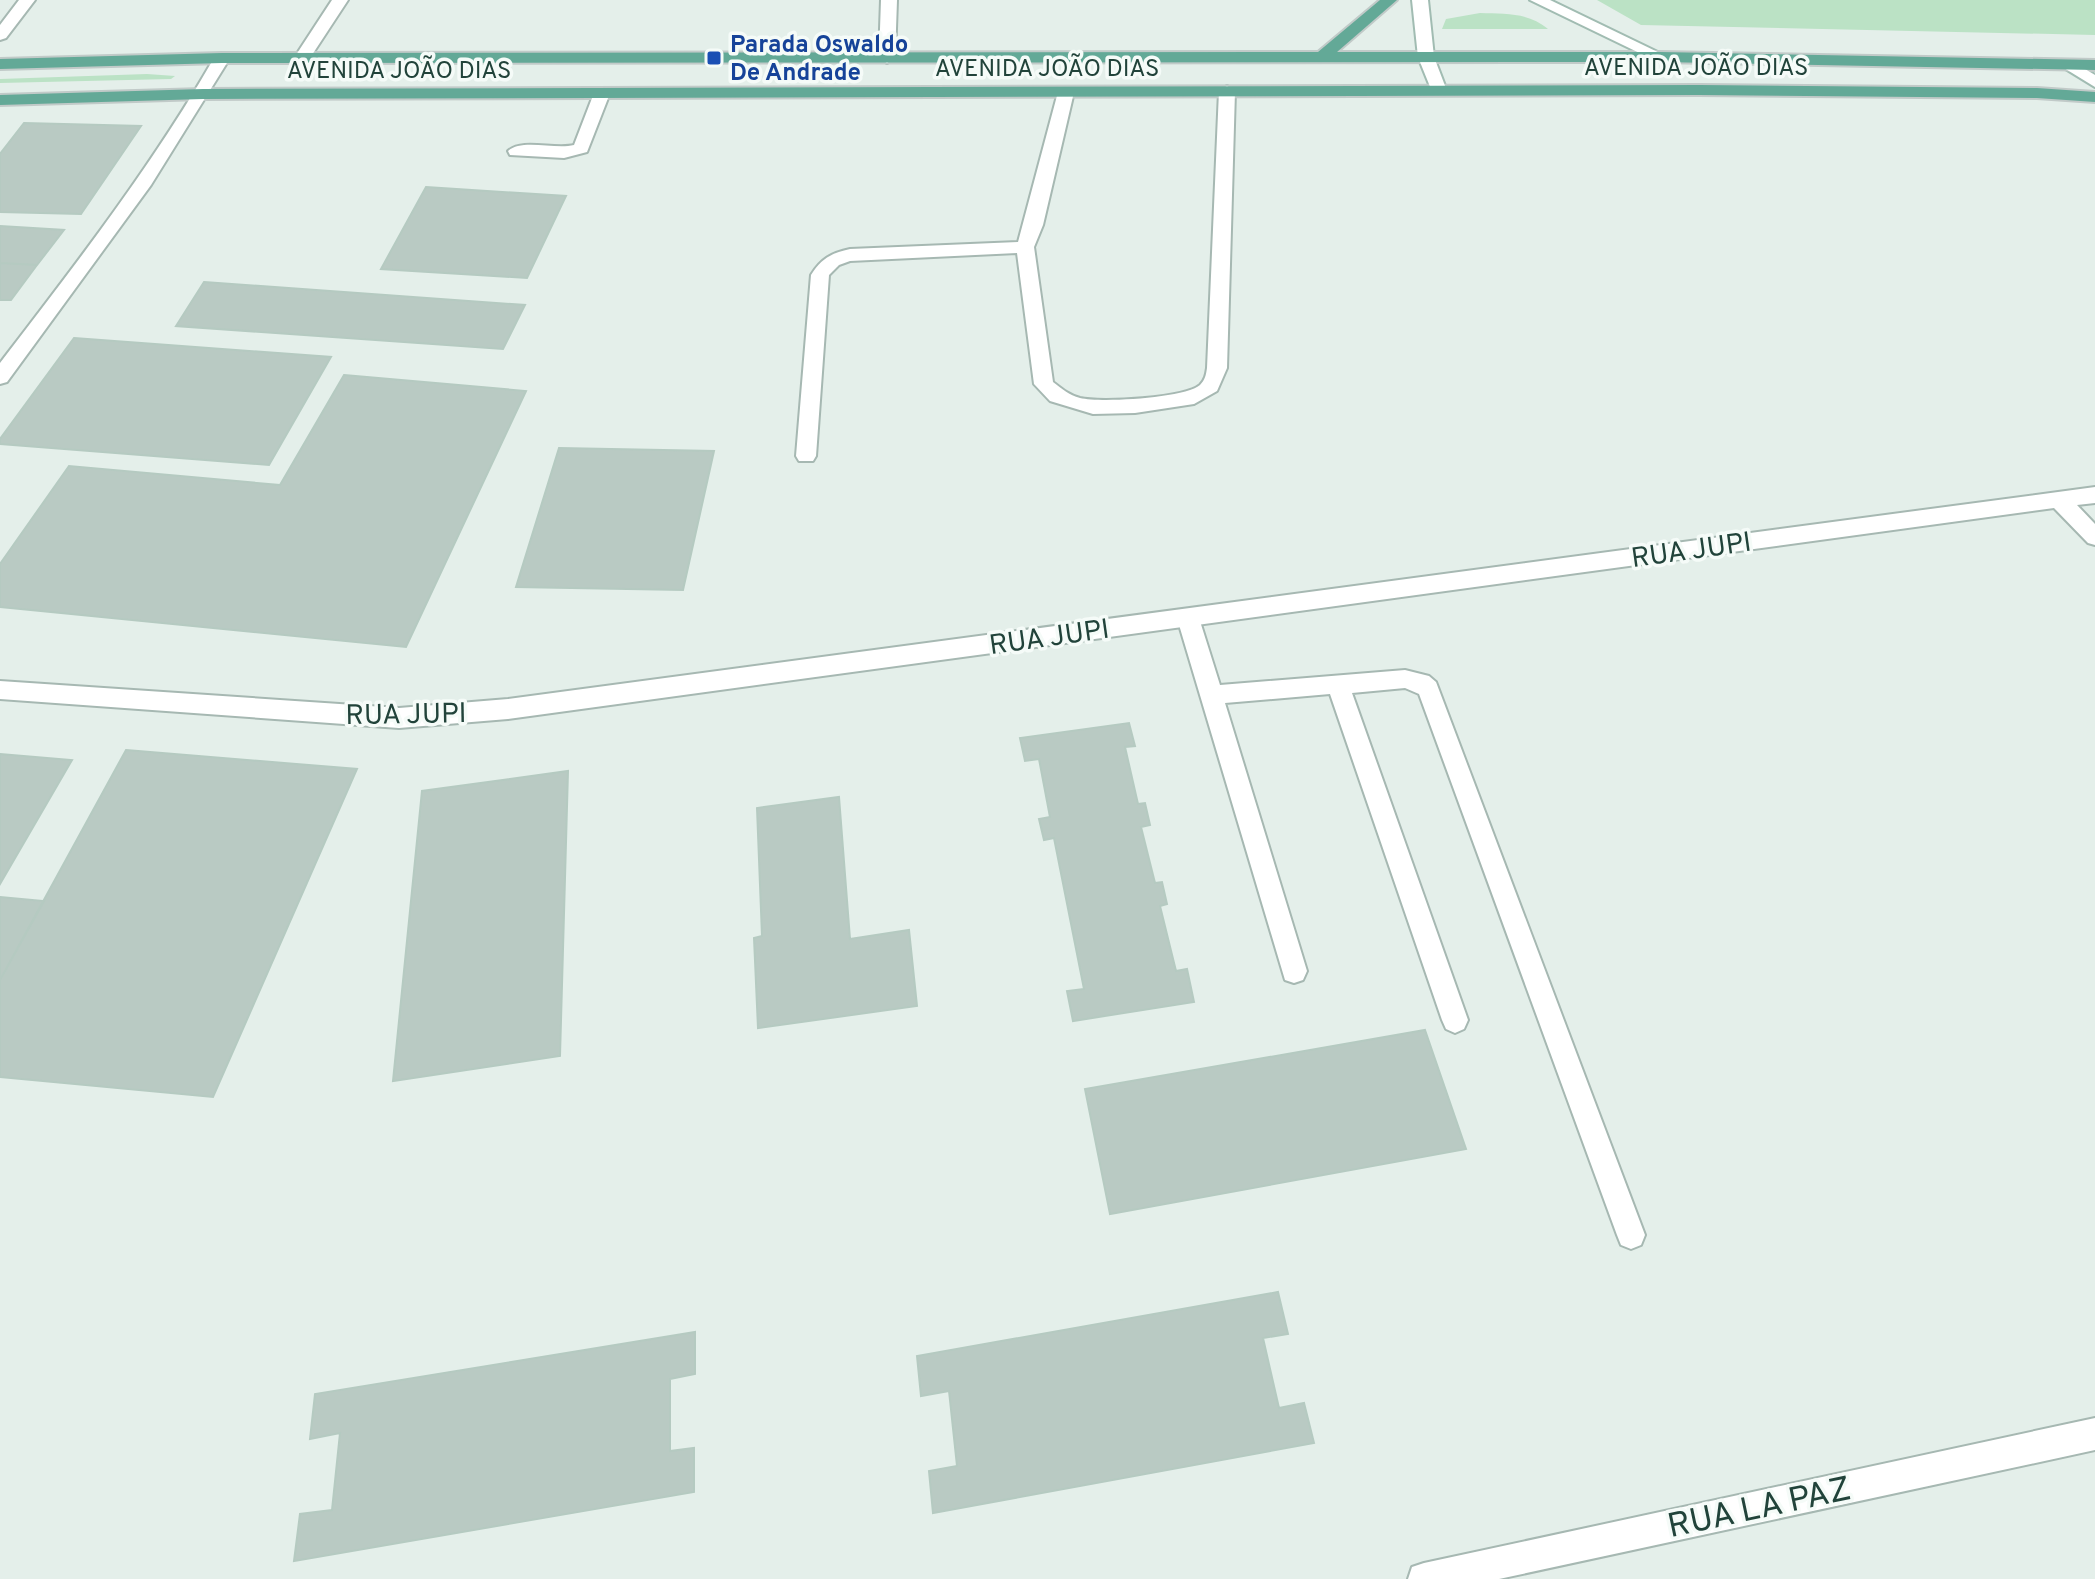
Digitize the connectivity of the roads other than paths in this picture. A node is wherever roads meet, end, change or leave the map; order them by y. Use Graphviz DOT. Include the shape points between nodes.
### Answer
graph roads {
  1 [pos="27,0"];
  2 [pos="340,0"];
  3 [pos="889,0"];
  4 [pos="1389,0"];
  5 [pos="1420,0"];
  6 [pos="1526,0"];
  7 [pos="1538,0"];
  8 [pos="1555,9"];
  9 [pos="0,35"];
  10 [pos="1322,57"];
  11 [pos="1426,57"];
  12 [pos="1660,57"];
  13 [pos="222,58"];
  14 [pos="302,58"];
  15 [pos="887,58"];
  16 [pos="0,64"];
  17 [pos="2070,65"];
  18 [pos="2095,65"];
  19 [pos="2095,82"];
  20 [pos="1227,91"];
  21 [pos="1439,91"];
  22 [pos="1066,92"];
  23 [pos="602,93"];
  24 [pos="203,94"];
  25 [pos="2095,97"];
  26 [pos="0,100"];
  27 [pos="516,151"];
  28 [pos="1025,247"];
  29 [pos="0,377"];
  30 [pos="806,456"];
  31 [pos="2095,495"];
  32 [pos="2059,500"];
  33 [pos="2095,537"];
  34 [pos="1188,618"];
  35 [pos="1338,684"];
  36 [pos="0,690"];
  37 [pos="1211,695"];
  38 [pos="1294,971"];
  39 [pos="1455,1020"];
  40 [pos="1631,1235"];
  41 [pos="2095,1434"];
  42 [pos="1424,1579"];
  1 -- 9 [label="street"];
  2 -- 14 [label="street"];
  3 -- 15 [label="street"];
  4 -- 10 [label="main road"];
  5 -- 11 [label="street"];
  6 -- 8 [label="street"];
  7 -- 8 [label="street"];
  8 -- 12 [label="street"];
  10 -- 11 [label="main road, AVENIDA JOÃO DIAS"];
  10 -- 15 [label="main road, AVENIDA JOÃO DIAS"];
  11 -- 12 [label="main road, AVENIDA JOÃO DIAS"];
  11 -- 21 [label="street"];
  12 -- 17 [label="main road, AVENIDA JOÃO DIAS"];
  13 -- 14 [label="main road, AVENIDA JOÃO DIAS"];
  13 -- 16 [label="main road, AVENIDA JOÃO DIAS"];
  13 -- 24 [label="street"];
  14 -- 15 [label="main road, AVENIDA JOÃO DIAS"];
  17 -- 18 [label="main road, AVENIDA JOÃO DIAS"];
  17 -- 19 [label="street"];
  20 -- 21 [label="main road, AVENIDA JOÃO DIAS"];
  20 -- 22 [label="main road, AVENIDA JOÃO DIAS"];
  20 -- 28 [label="street" via="1217,368 1205,392 1095,408 1076,406 1050,392 1044,384"];
  21 -- 25 [label="main road, AVENIDA JOÃO DIAS"];
  22 -- 23 [label="main road, AVENIDA JOÃO DIAS"];
  22 -- 28 [label="street"];
  23 -- 24 [label="main road, AVENIDA JOÃO DIAS"];
  23 -- 27 [label="street" via="581,148 564,153"];
  24 -- 26 [label="main road, AVENIDA JOÃO DIAS"];
  24 -- 29 [label="street" via="148,179"];
  28 -- 30 [label="street" via="850,255 831,261 820,275"];
  31 -- 32 [label="street, RUA JUPI"];
  32 -- 33 [label="street"];
  32 -- 34 [label="street, RUA JUPI"];
  34 -- 36 [label="street, RUA JUPI" via="508,709 399,718"];
  34 -- 37 [label="street"];
  35 -- 37 [label="street"];
  35 -- 39 [label="street"];
  35 -- 40 [label="street" via="1405,679 1421,683 1432,694"];
  37 -- 38 [label="street"];
  41 -- 42 [label="street, RUA LA PAZ"];
}
